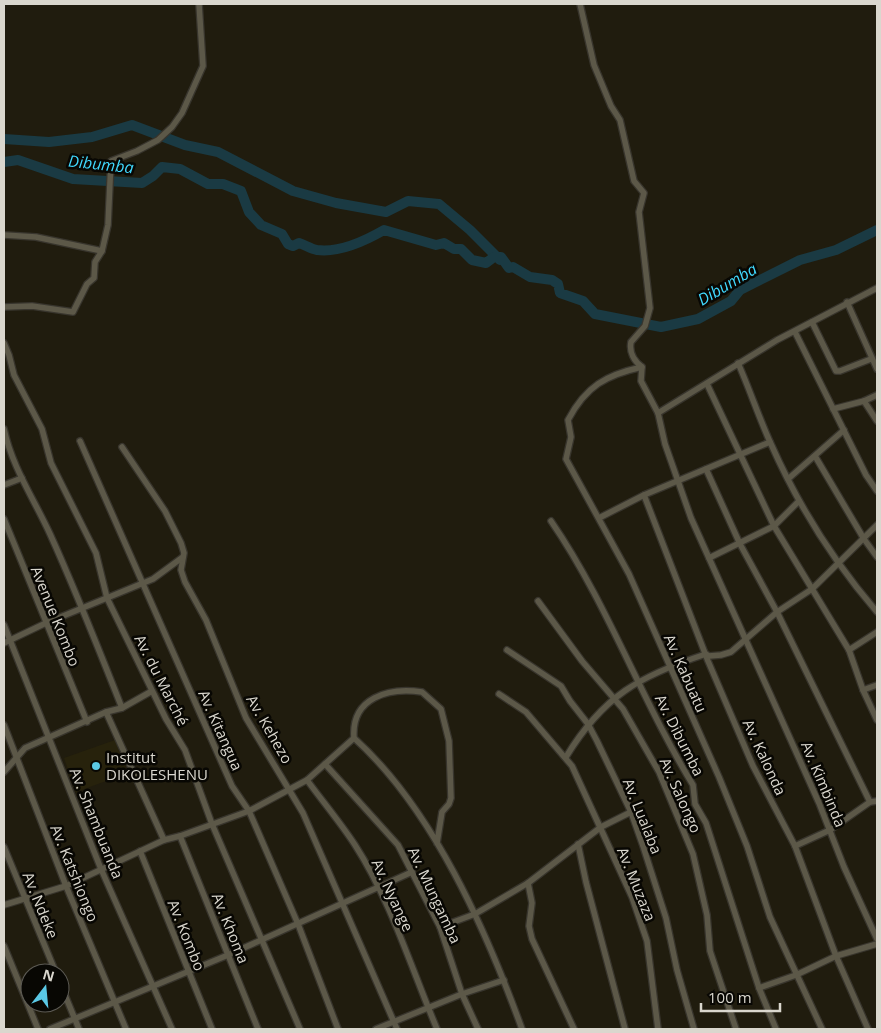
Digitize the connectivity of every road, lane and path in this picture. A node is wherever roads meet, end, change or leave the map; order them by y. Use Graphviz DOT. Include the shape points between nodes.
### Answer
graph roads {
  1 [pos="199,4"];
  2 [pos="580,4"];
  3 [pos="4,235"];
  4 [pos="102,251"];
  5 [pos="877,288"];
  6 [pos="847,302"];
  7 [pos="4,307"];
  8 [pos="812,322"];
  9 [pos="795,332"];
  10 [pos="4,343"];
  11 [pos="871,359"];
  12 [pos="738,363"];
  13 [pos="642,367"];
  14 [pos="877,369"];
  15 [pos="707,384"];
  16 [pos="877,394"];
  17 [pos="864,401"];
  18 [pos="833,409"];
  19 [pos="658,413"];
  20 [pos="877,421"];
  21 [pos="4,429"];
  22 [pos="844,430"];
  23 [pos="80,441"];
  24 [pos="770,442"];
  25 [pos="122,446"];
  26 [pos="741,453"];
  27 [pos="815,456"];
  28 [pos="706,469"];
  29 [pos="22,478"];
  30 [pos="788,479"];
  31 [pos="677,482"];
  32 [pos="4,485"];
  33 [pos="877,490"];
  34 [pos="644,495"];
  35 [pos="800,501"];
  36 [pos="600,518"];
  37 [pos="4,519"];
  38 [pos="552,522"];
  39 [pos="877,525"];
  40 [pos="774,526"];
  41 [pos="864,539"];
  42 [pos="740,544"];
  43 [pos="183,556"];
  44 [pos="877,557"];
  45 [pos="709,558"];
  46 [pos="838,563"];
  47 [pos="144,583"];
  48 [pos="812,589"];
  49 [pos="107,598"];
  50 [pos="538,601"];
  51 [pos="82,610"];
  52 [pos="777,612"];
  53 [pos="877,612"];
  54 [pos="46,623"];
  55 [pos="4,625"];
  56 [pos="877,632"];
  57 [pos="744,641"];
  58 [pos="7,642"];
  59 [pos="507,650"];
  60 [pos="850,650"];
  61 [pos="706,654"];
  62 [pos="671,668"];
  63 [pos="639,682"];
  64 [pos="877,685"];
  65 [pos="863,690"];
  66 [pos="152,691"];
  67 [pos="499,694"];
  68 [pos="613,698"];
  69 [pos="122,708"];
  70 [pos="106,712"];
  71 [pos="877,720"];
  72 [pos="87,722"];
  73 [pos="588,724"];
  74 [pos="4,725"];
  75 [pos="48,738"];
  76 [pos="354,738"];
  77 [pos="566,757"];
  78 [pos="17,760"];
  79 [pos="325,764"];
  80 [pos="4,772"];
  81 [pos="307,780"];
  82 [pos="290,788"];
  83 [pos="877,801"];
  84 [pos="870,802"];
  85 [pos="249,811"];
  86 [pos="631,812"];
  87 [pos="212,824"];
  88 [pos="601,827"];
  89 [pos="830,830"];
  90 [pos="180,836"];
  91 [pos="164,840"];
  92 [pos="437,843"];
  93 [pos="578,844"];
  94 [pos="794,846"];
  95 [pos="4,847"];
  96 [pos="140,851"];
  97 [pos="101,869"];
  98 [pos="412,872"];
  99 [pos="528,883"];
  100 [pos="66,886"];
  101 [pos="378,888"];
  102 [pos="24,898"];
  103 [pos="341,904"];
  104 [pos="4,905"];
  105 [pos="475,914"];
  106 [pos="298,924"];
  107 [pos="440,927"];
  108 [pos="263,939"];
  109 [pos="877,939"];
  110 [pos="877,944"];
  111 [pos="4,946"];
  112 [pos="228,955"];
  113 [pos="836,956"];
  114 [pos="52,963"];
  115 [pos="188,971"];
  116 [pos="796,975"];
  117 [pos="504,980"];
  118 [pos="154,985"];
  119 [pos="758,988"];
  120 [pos="462,994"];
  121 [pos="115,1001"];
  122 [pos="70,1006"];
  123 [pos="428,1008"];
  124 [pos="75,1017"];
  125 [pos="394,1021"];
  126 [pos="38,1029"];
  127 [pos="50,1029"];
  128 [pos="79,1029"];
  129 [pos="126,1029"];
  130 [pos="172,1029"];
  131 [pos="212,1029"];
  132 [pos="258,1029"];
  133 [pos="300,1029"];
  134 [pos="338,1029"];
  135 [pos="376,1029"];
  136 [pos="397,1029"];
  137 [pos="438,1029"];
  138 [pos="478,1029"];
  139 [pos="522,1029"];
  140 [pos="574,1029"];
  141 [pos="625,1029"];
  142 [pos="658,1029"];
  143 [pos="694,1029"];
  144 [pos="736,1029"];
  145 [pos="776,1029"];
  146 [pos="822,1029"];
  147 [pos="868,1029"];
  1 -- 4 [label="street" via="203,66 182,113 172,127 158,140 114,158 108,225"];
  2 -- 13 [label="street, Av. Kimbinda" via="594,65 620,120 634,181 644,193 639,212 650,300 646,324 630,342 636,363"];
  3 -- 4 [label="street" via="36,237"];
  4 -- 7 [label="street" via="95,262 94,278 87,284 73,312 32,306"];
  5 -- 6 [label="street"];
  6 -- 8 [label="street"];
  6 -- 11 [label="street"];
  8 -- 9 [label="street"];
  8 -- 11 [label="street" via="836,370 840,372"];
  9 -- 12 [label="street"];
  9 -- 18 [label="street"];
  10 -- 49 [label="street, Av. du Marché" via="14,375 42,429 51,462 96,553"];
  11 -- 14 [label="street"];
  12 -- 15 [label="street"];
  12 -- 24 [label="street"];
  13 -- 19 [label="street, Av. Kimbinda" via="641,380"];
  13 -- 36 [label="street, Av. Kabuatu" via="621,371 601,381 584,396 568,420 571,437 566,459"];
  15 -- 19 [label="street"];
  15 -- 26 [label="street"];
  16 -- 17 [label="street"];
  17 -- 18 [label="street"];
  17 -- 20 [label="street"];
  18 -- 22 [label="street"];
  19 -- 31 [label="street, Av. Kimbinda"];
  21 -- 29 [label="street"];
  22 -- 27 [label="street"];
  22 -- 33 [label="street"];
  23 -- 47 [label="street, Av. Kitangua"];
  24 -- 26 [label="street"];
  24 -- 30 [label="street"];
  25 -- 43 [label="street, Av. Kehezo" via="165,511 181,543"];
  26 -- 28 [label="street"];
  26 -- 40 [label="street"];
  27 -- 30 [label="street"];
  27 -- 41 [label="street"];
  28 -- 31 [label="street"];
  28 -- 42 [label="street"];
  29 -- 32 [label="street"];
  29 -- 51 [label="street" via="36,502"];
  30 -- 35 [label="street"];
  31 -- 34 [label="street"];
  31 -- 45 [label="street, Av. Kimbinda"];
  34 -- 36 [label="street"];
  34 -- 61 [label="street, Av. Kalonda"];
  35 -- 40 [label="street"];
  35 -- 46 [label="street"];
  36 -- 62 [label="street, Av. Kabuatu"];
  37 -- 54 [label="street, Avenue Kombo"];
  38 -- 63 [label="street, Av. Dibumba" via="576,557"];
  39 -- 41 [label="street"];
  40 -- 42 [label="street"];
  40 -- 48 [label="street"];
  41 -- 44 [label="street"];
  41 -- 46 [label="street"];
  42 -- 45 [label="street"];
  42 -- 52 [label="street"];
  43 -- 47 [label="street"];
  43 -- 82 [label="street, Av. Kehezo" via="180,565 185,582 206,620 246,718"];
  45 -- 57 [label="street, Av. Kimbinda"];
  46 -- 48 [label="street"];
  46 -- 53 [label="street"];
  47 -- 49 [label="street"];
  47 -- 85 [label="street, Av. Kitangua" via="232,786"];
  48 -- 52 [label="street"];
  48 -- 60 [label="street"];
  49 -- 51 [label="street"];
  49 -- 66 [label="street, Av. du Marché"];
  50 -- 68 [label="street, Av. Salongo"];
  51 -- 54 [label="street"];
  51 -- 69 [label="street"];
  52 -- 57 [label="street"];
  52 -- 84 [label="street"];
  54 -- 58 [label="street"];
  54 -- 72 [label="street, Avenue Kombo"];
  55 -- 58 [label="street, Av. Shambuanda"];
  56 -- 60 [label="street"];
  57 -- 61 [label="street" via="731,652"];
  57 -- 89 [label="street, Av. Kimbinda"];
  58 -- 75 [label="street, Av. Shambuanda"];
  59 -- 73 [label="street, Av. Lualaba" via="560,686"];
  60 -- 65 [label="street"];
  61 -- 62 [label="street"];
  61 -- 94 [label="street, Av. Kalonda" via="753,766"];
  62 -- 63 [label="street"];
  62 -- 116 [label="street, Av. Kabuatu" via="719,777 747,846 770,917"];
  63 -- 68 [label="street"];
  63 -- 119 [label="street, Av. Dibumba" via="693,785 695,804 706,822"];
  64 -- 65 [label="street"];
  65 -- 71 [label="street"];
  66 -- 69 [label="street"];
  66 -- 87 [label="street, Av. du Marché" via="185,750"];
  67 -- 77 [label="street, Av. Muzaza" via="526,712"];
  68 -- 73 [label="street"];
  68 -- 144 [label="street, Av. Salongo" via="638,732 681,820 704,893 710,950"];
  69 -- 70 [label="street"];
  70 -- 72 [label="street"];
  70 -- 91 [label="street"];
  72 -- 75 [label="street"];
  73 -- 77 [label="street"];
  73 -- 86 [label="street, Av. Lualaba"];
  74 -- 78 [label="street, Av. Katshiongo"];
  75 -- 78 [label="street" via="25,748"];
  75 -- 97 [label="street, Av. Shambuanda"];
  76 -- 79 [label="street"];
  76 -- 92 [label="street" via="402,791"];
  76 -- 92 [label="street" via="353,727 362,707 374,697 422,692 441,709 449,741 451,798 442,812"];
  77 -- 88 [label="street, Av. Muzaza"];
  78 -- 80 [label="street"];
  78 -- 100 [label="street, Av. Katshiongo"];
  79 -- 81 [label="street"];
  79 -- 98 [label="street, Av. Mungamba" via="398,845"];
  81 -- 82 [label="street"];
  81 -- 101 [label="street, Av. Nyange" via="355,845"];
  82 -- 85 [label="street"];
  82 -- 103 [label="street, Av. Kehezo"];
  83 -- 84 [label="street"];
  84 -- 89 [label="street"];
  85 -- 87 [label="street"];
  85 -- 106 [label="street, Av. Kitangua"];
  86 -- 88 [label="street"];
  86 -- 143 [label="street, Av. Lualaba" via="666,918"];
  87 -- 90 [label="street"];
  87 -- 108 [label="street, Av. du Marché"];
  88 -- 93 [label="street"];
  88 -- 142 [label="street, Av. Muzaza" via="632,897 647,941"];
  89 -- 94 [label="street"];
  89 -- 109 [label="street, Av. Kimbinda"];
  90 -- 91 [label="street"];
  90 -- 112 [label="street, Av. Khoma"];
  91 -- 96 [label="street"];
  92 -- 105 [label="street"];
  93 -- 99 [label="street"];
  93 -- 141 [label="street"];
  94 -- 113 [label="street, Av. Kalonda"];
  95 -- 102 [label="street, Av. Ndeke"];
  96 -- 97 [label="street"];
  96 -- 115 [label="street, Av. Kombo"];
  97 -- 100 [label="street"];
  97 -- 118 [label="street, Av. Shambuanda"];
  98 -- 101 [label="street"];
  98 -- 107 [label="street, Av. Mungamba"];
  99 -- 105 [label="street"];
  99 -- 140 [label="street" via="532,902 529,926 532,939"];
  100 -- 102 [label="street"];
  100 -- 121 [label="street, Av. Katshiongo"];
  101 -- 103 [label="street"];
  101 -- 123 [label="street, Av. Nyange"];
  102 -- 104 [label="street"];
  102 -- 114 [label="street, Av. Ndeke"];
  103 -- 106 [label="street"];
  103 -- 125 [label="street, Av. Kehezo"];
  105 -- 107 [label="street"];
  105 -- 117 [label="street"];
  106 -- 108 [label="street"];
  106 -- 134 [label="street, Av. Kitangua"];
  107 -- 120 [label="street, Av. Mungamba"];
  108 -- 112 [label="street"];
  108 -- 133 [label="street, Av. du Marché"];
  110 -- 113 [label="street"];
  111 -- 126 [label="street"];
  112 -- 115 [label="street"];
  112 -- 132 [label="street, Av. Khoma"];
  113 -- 116 [label="street"];
  113 -- 147 [label="street, Av. Kalonda"];
  115 -- 118 [label="street"];
  115 -- 131 [label="street, Av. Kombo"];
  116 -- 119 [label="street"];
  116 -- 146 [label="street, Av. Kabuatu"];
  117 -- 120 [label="street"];
  117 -- 139 [label="street"];
  118 -- 121 [label="street"];
  118 -- 130 [label="street, Av. Shambuanda"];
  119 -- 145 [label="street, Av. Dibumba"];
  120 -- 123 [label="street"];
  120 -- 138 [label="street, Av. Mungamba"];
  121 -- 124 [label="street"];
  121 -- 129 [label="street, Av. Katshiongo"];
  122 -- 124 [label="street"];
  123 -- 125 [label="street"];
  123 -- 137 [label="street, Av. Nyange"];
  124 -- 127 [label="street"];
  124 -- 128 [label="street"];
  125 -- 135 [label="street"];
  125 -- 136 [label="street, Av. Kehezo"];
}
